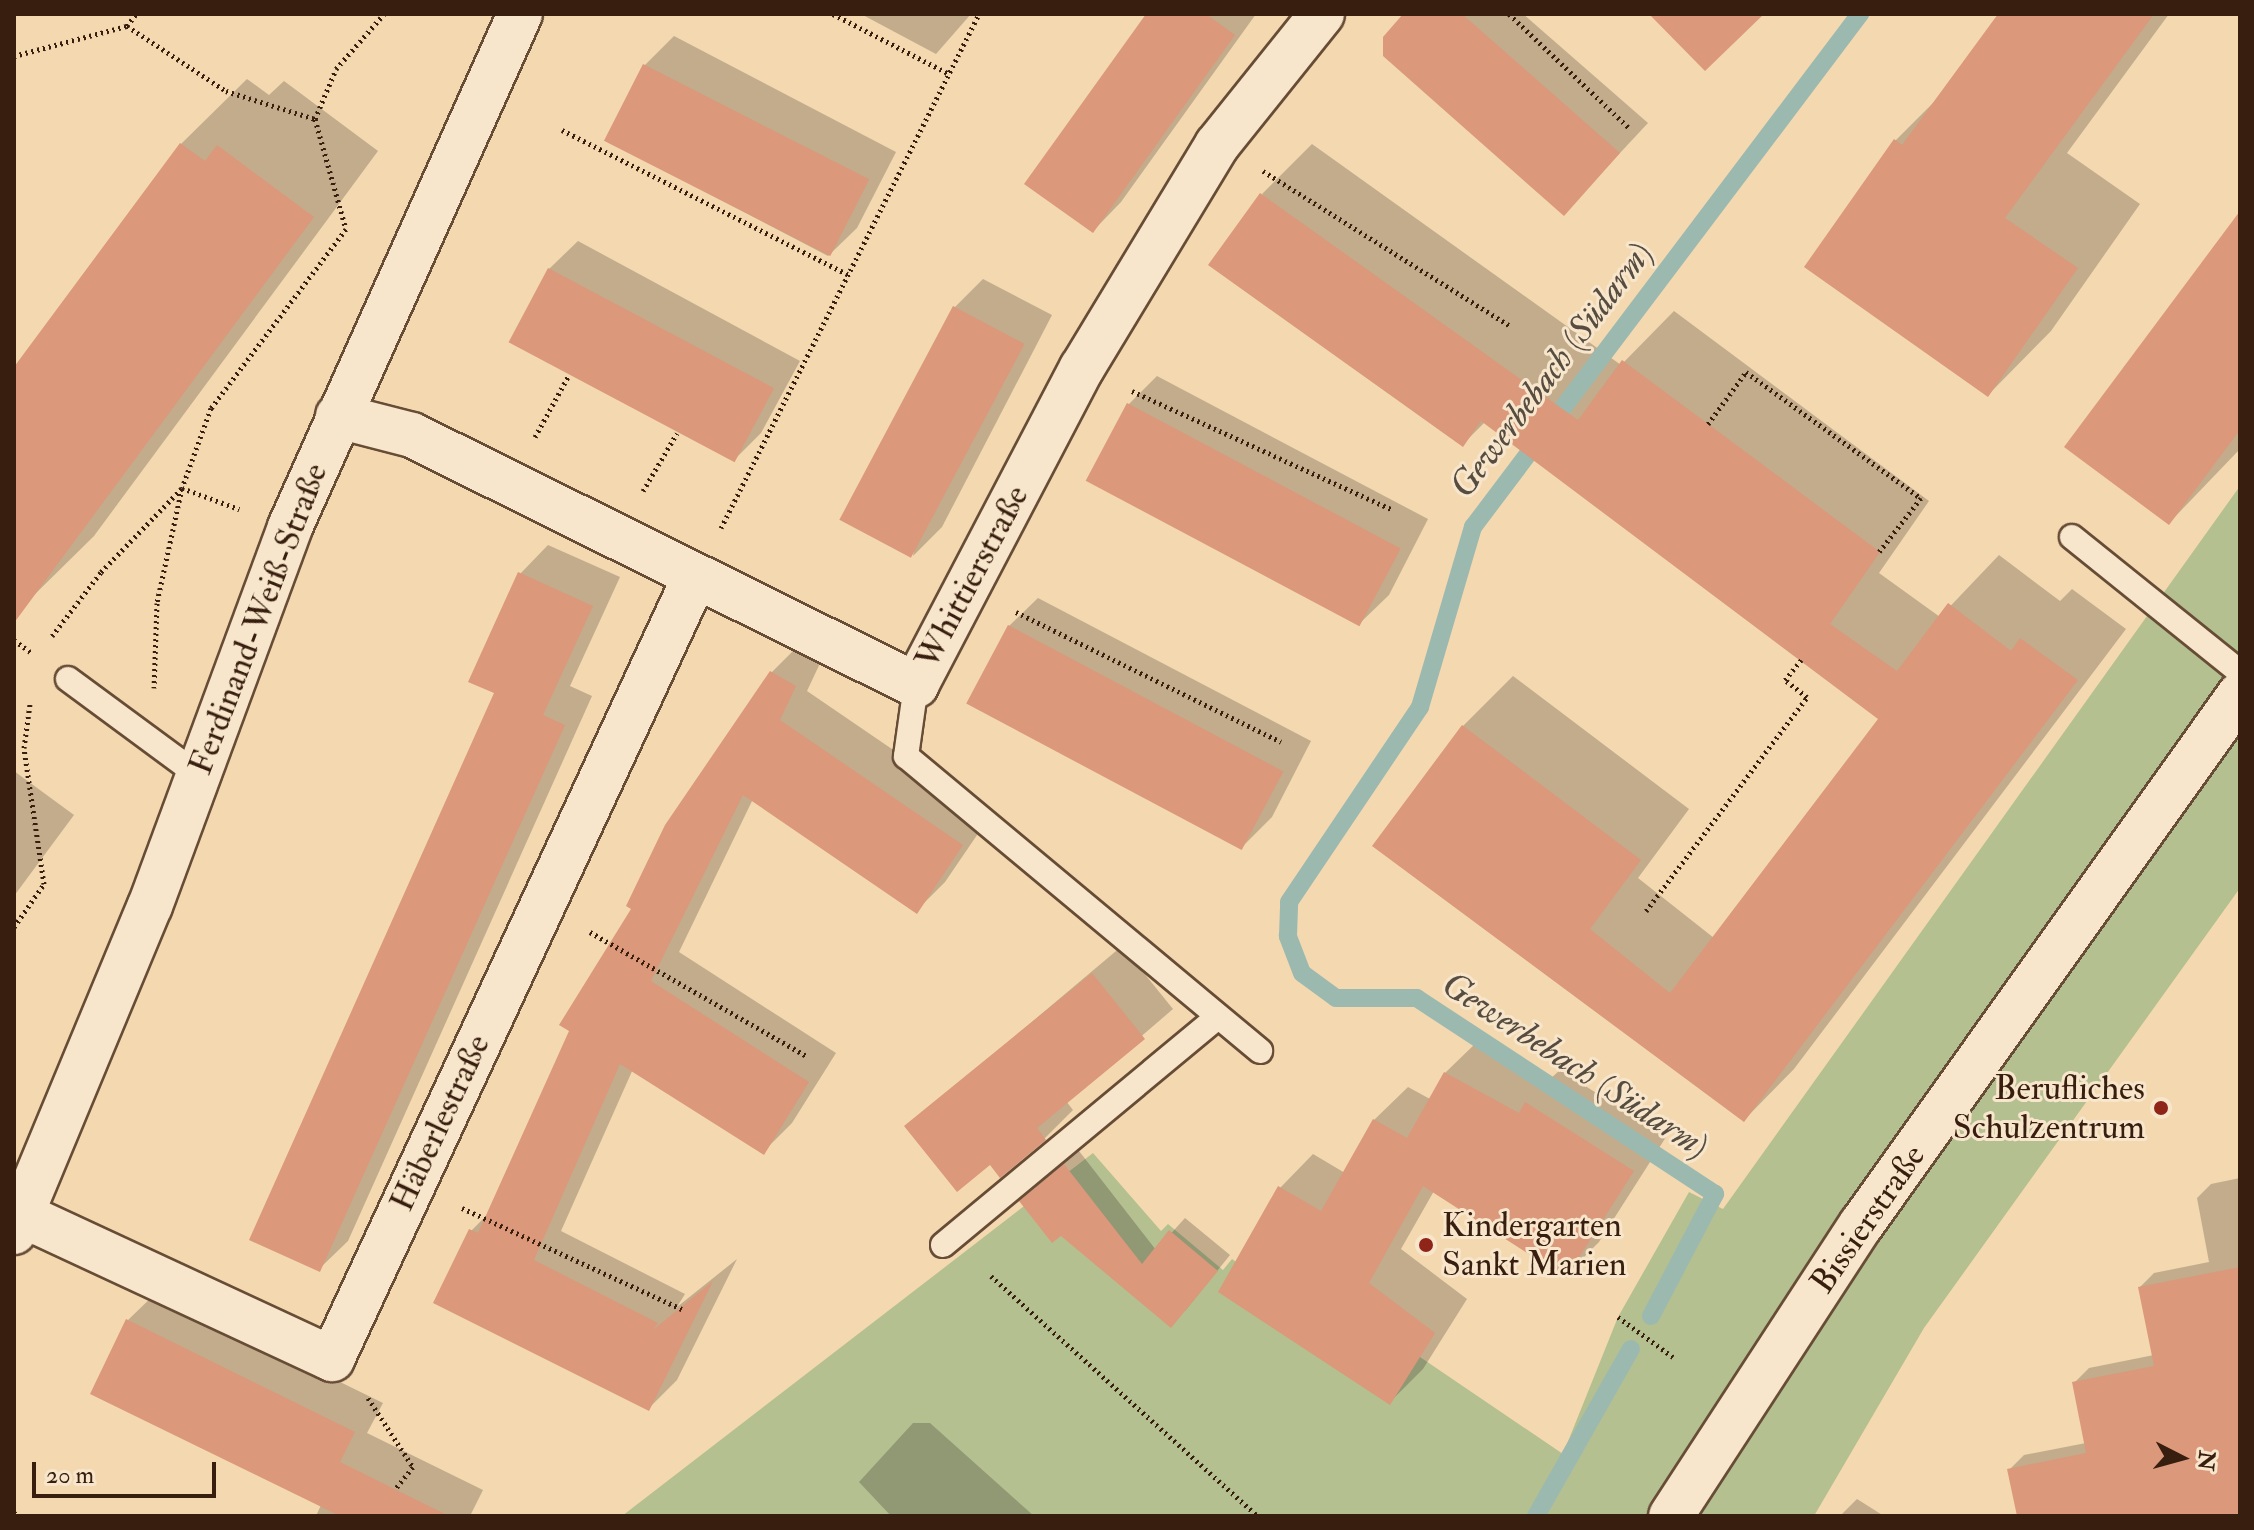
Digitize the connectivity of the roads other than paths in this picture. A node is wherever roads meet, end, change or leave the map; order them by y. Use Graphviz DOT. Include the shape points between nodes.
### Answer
graph roads {
  1 [pos="520,14"];
  2 [pos="1322,14"];
  3 [pos="338,416"];
  4 [pos="2072,537"];
  5 [pos="695,577"];
  6 [pos="2240,672"];
  7 [pos="68,679"];
  8 [pos="916,685"];
  9 [pos="2240,694"];
  10 [pos="198,775"];
  11 [pos="1216,1018"];
  12 [pos="1260,1051"];
  13 [pos="18,1223"];
  14 [pos="943,1245"];
  15 [pos="1671,1516"];
  1 -- 3 [label="street, Ferdinand-Weiß-Straße"];
  2 -- 8 [label="street, Whittierstraße" via="1217,145 1082,368"];
  3 -- 5 [label="street, Whittierstraße" via="412,435"];
  3 -- 10 [label="street, Ferdinand-Weiß-Straße" via="290,527"];
  4 -- 6 [label="lane"];
  5 -- 8 [label="street, Whittierstraße"];
  5 -- 13 [label="street, Häberlestraße" via="332,1359"];
  7 -- 10 [label="lane"];
  8 -- 11 [label="lane" via="906,756"];
  9 -- 15 [label="street, Bissierstraße" via="1861,1225"];
  10 -- 13 [label="street, Ferdinand-Weiß-Straße"];
  11 -- 12 [label="lane"];
  11 -- 14 [label="lane"];
}
